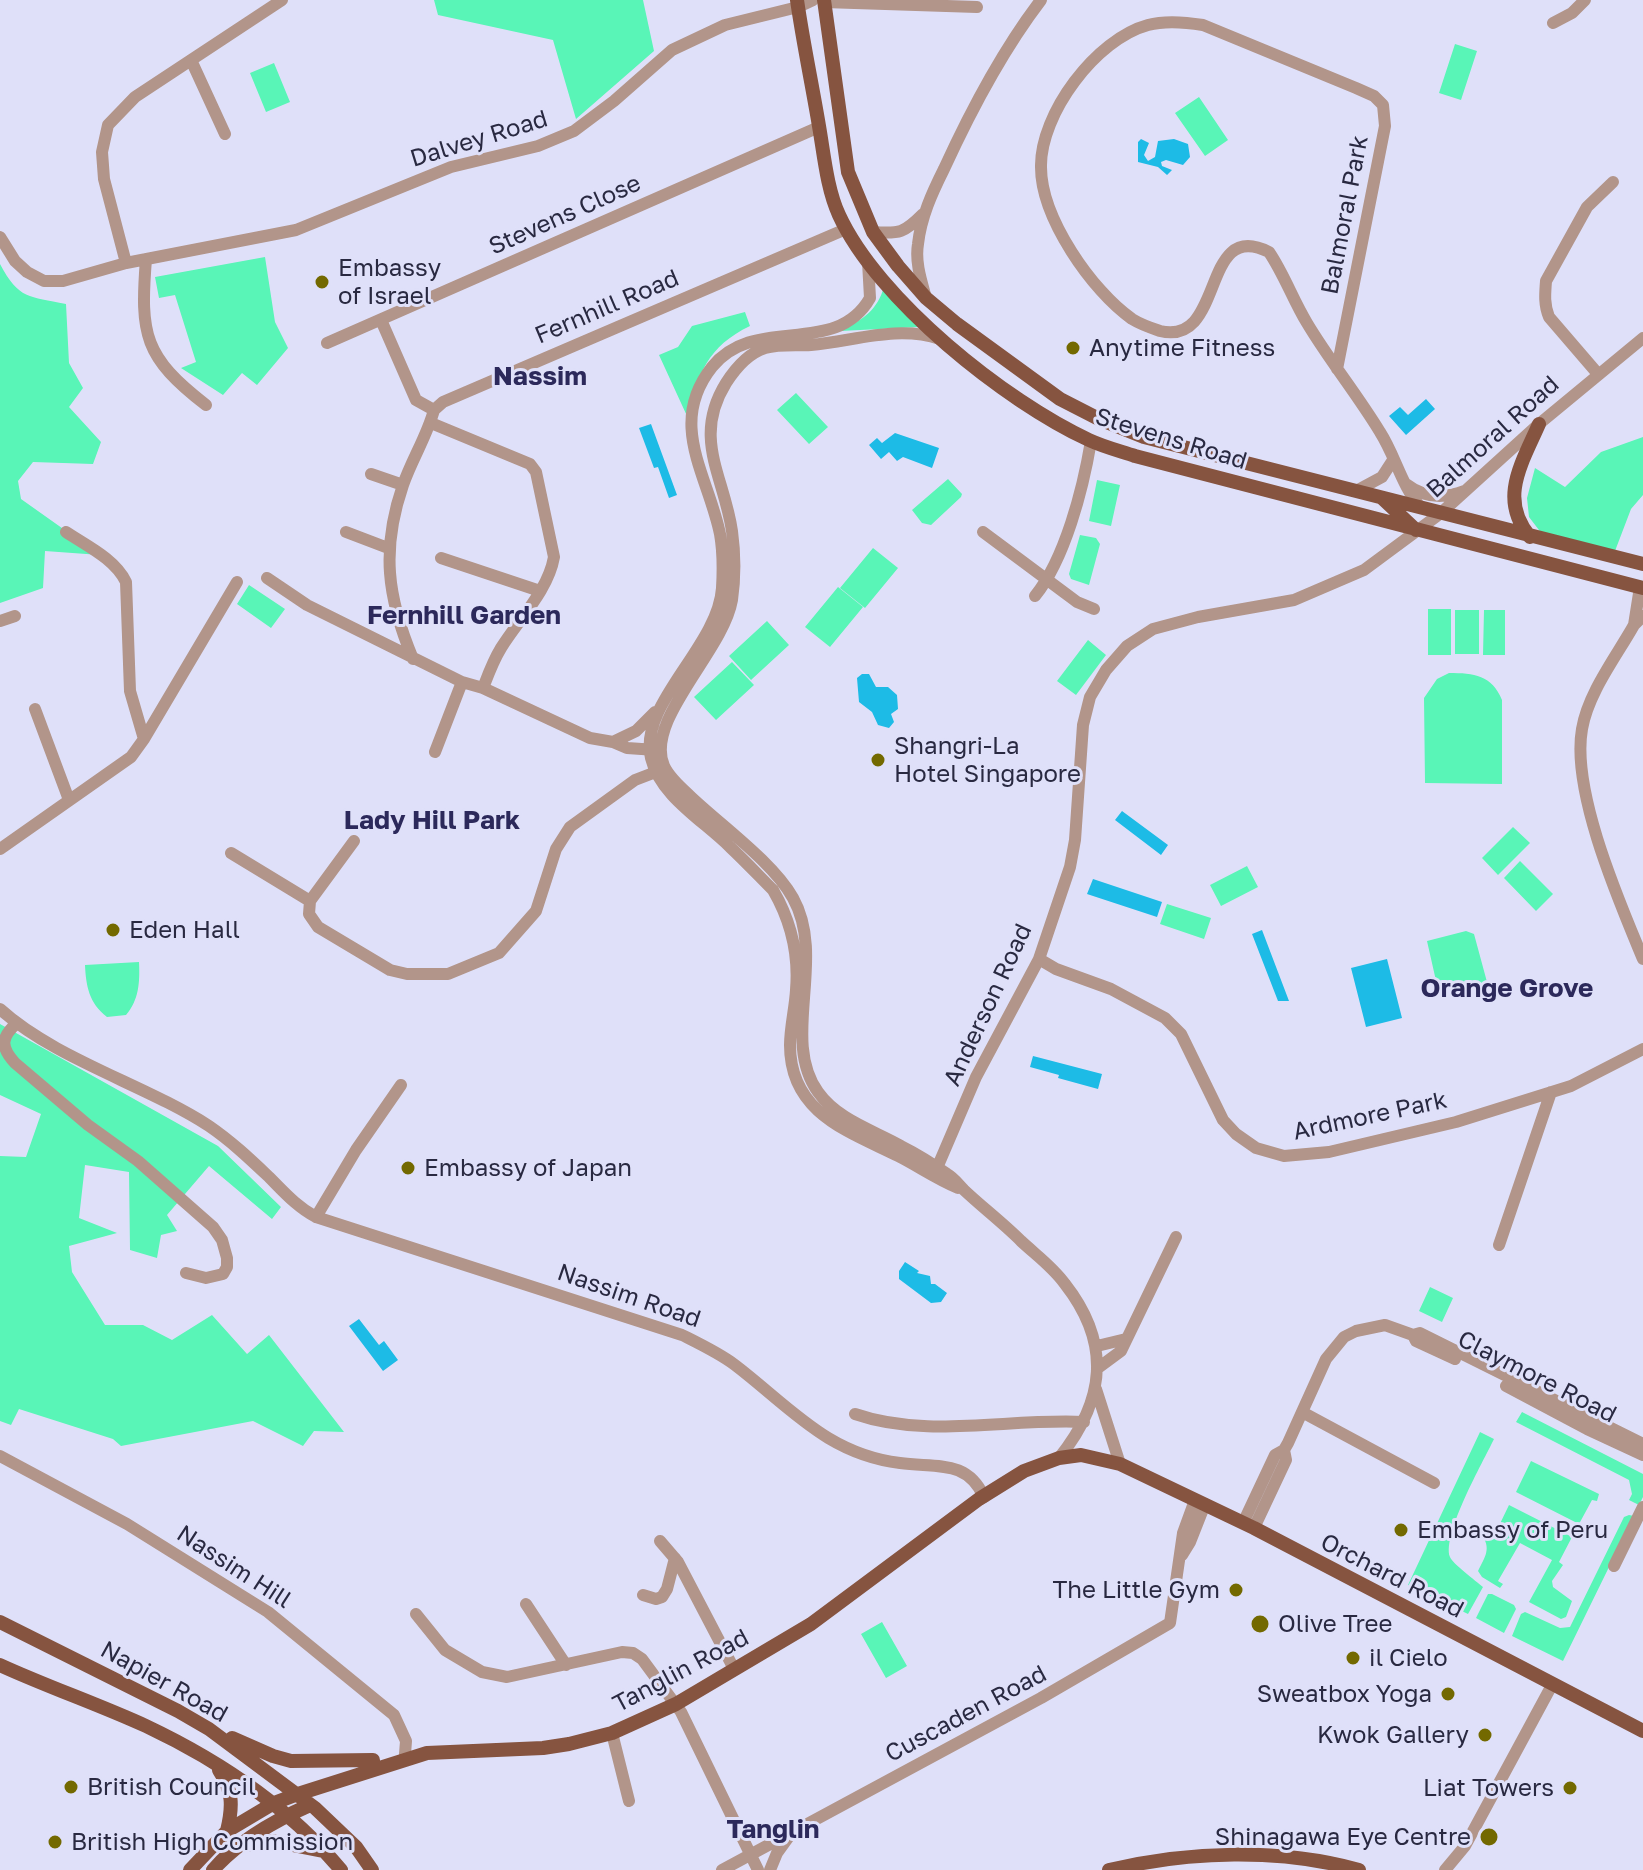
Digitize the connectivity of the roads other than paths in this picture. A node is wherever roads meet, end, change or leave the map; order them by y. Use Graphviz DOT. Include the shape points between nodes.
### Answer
graph roads {
  1 [pos="282,0"];
  2 [pos="1041,0"];
  3 [pos="1585,0"];
  4 [pos="820,1"];
  5 [pos="798,3"];
  6 [pos="977,7"];
  7 [pos="1553,23"];
  8 [pos="191,60"];
  9 [pos="819,127"];
  10 [pos="225,134"];
  11 [pos="1613,182"];
  12 [pos="924,212"];
  13 [pos="846,229"];
  14 [pos="873,232"];
  15 [pos="0,237"];
  16 [pos="146,259"];
  17 [pos="868,262"];
  18 [pos="126,263"];
  19 [pos="926,298"];
  20 [pos="381,320"];
  21 [pos="1643,338"];
  22 [pos="943,340"];
  23 [pos="327,343"];
  24 [pos="1337,369"];
  25 [pos="1598,374"];
  26 [pos="206,405"];
  27 [pos="432,416"];
  28 [pos="1539,424"];
  29 [pos="1091,441"];
  30 [pos="1393,460"];
  31 [pos="371,474"];
  32 [pos="1295,476"];
  33 [pos="1402,481"];
  34 [pos="403,485"];
  35 [pos="1467,490"];
  36 [pos="1356,491"];
  37 [pos="1381,498"];
  38 [pos="1314,503"];
  39 [pos="1421,508"];
  40 [pos="1441,513"];
  41 [pos="1417,531"];
  42 [pos="66,532"];
  43 [pos="346,532"];
  44 [pos="983,532"];
  45 [pos="1530,537"];
  46 [pos="388,548"];
  47 [pos="441,558"];
  48 [pos="1643,564"];
  49 [pos="267,578"];
  50 [pos="1048,580"];
  51 [pos="237,582"];
  52 [pos="1642,588"];
  53 [pos="540,591"];
  54 [pos="1035,596"];
  55 [pos="1094,609"];
  56 [pos="15,616"];
  57 [pos="0,621"];
  58 [pos="1638,621"];
  59 [pos="413,659"];
  60 [pos="462,682"];
  61 [pos="483,688"];
  62 [pos="660,707"];
  63 [pos="35,709"];
  64 [pos="144,739"];
  65 [pos="613,742"];
  66 [pos="655,750"];
  67 [pos="435,752"];
  68 [pos="660,771"];
  69 [pos="625,787"];
  70 [pos="672,794"];
  71 [pos="69,800"];
  72 [pos="354,841"];
  73 [pos="0,849"];
  74 [pos="231,853"];
  75 [pos="310,901"];
  76 [pos="1039,959"];
  77 [pos="1643,959"];
  78 [pos="0,1009"];
  79 [pos="17,1023"];
  80 [pos="798,1027"];
  81 [pos="1643,1049"];
  82 [pos="401,1085"];
  83 [pos="1551,1092"];
  84 [pos="937,1168"];
  85 [pos="923,1172"];
  86 [pos="964,1190"];
  87 [pos="316,1217"];
  88 [pos="1175,1240"];
  89 [pos="1499,1245"];
  90 [pos="186,1273"];
  91 [pos="1413,1335"];
  92 [pos="1126,1339"];
  93 [pos="1097,1346"];
  94 [pos="1098,1368"];
  95 [pos="1096,1389"];
  96 [pos="1302,1412"];
  97 [pos="855,1414"];
  98 [pos="1084,1422"];
  99 [pos="1629,1437"];
  100 [pos="1643,1437"];
  101 [pos="1643,1444"];
  102 [pos="1643,1455"];
  103 [pos="0,1456"];
  104 [pos="1059,1458"];
  105 [pos="1120,1464"];
  106 [pos="1434,1483"];
  107 [pos="984,1497"];
  108 [pos="1200,1502"];
  109 [pos="1643,1508"];
  110 [pos="1248,1525"];
  111 [pos="660,1541"];
  112 [pos="675,1558"];
  113 [pos="1614,1566"];
  114 [pos="643,1595"];
  115 [pos="526,1604"];
  116 [pos="416,1614"];
  117 [pos="4,1627"];
  118 [pos="0,1665"];
  119 [pos="566,1665"];
  120 [pos="734,1669"];
  121 [pos="1552,1685"];
  122 [pos="676,1704"];
  123 [pos="209,1729"];
  124 [pos="1643,1731"];
  125 [pos="612,1733"];
  126 [pos="427,1753"];
  127 [pos="405,1754"];
  128 [pos="373,1760"];
  129 [pos="214,1763"];
  130 [pos="306,1796"];
  131 [pos="629,1801"];
  132 [pos="274,1803"];
  133 [pos="286,1815"];
  134 [pos="227,1831"];
  135 [pos="792,1832"];
  136 [pos="1465,1846"];
  137 [pos="325,1851"];
  138 [pos="750,1853"];
  139 [pos="228,1855"];
  140 [pos="1353,1869"];
  141 [pos="190,1870"];
  142 [pos="213,1870"];
  143 [pos="341,1870"];
  144 [pos="372,1870"];
  145 [pos="722,1870"];
  146 [pos="758,1870"];
  147 [pos="770,1870"];
  148 [pos="1109,1870"];
  149 [pos="1445,1870"];
  150 [pos="1461,1870"];
  1 -- 8 [label="street"];
  2 -- 12 [label="street" via="1015,34"];
  3 -- 7 [label="street"];
  4 -- 5 [label="street, Dalvey Road"];
  4 -- 6 [label="street"];
  4 -- 14 [label="main road, Stevens Road" via="848,172"];
  5 -- 9 [label="main road, Stevens Road"];
  5 -- 16 [label="street, Dalvey Road" via="725,25 672,50 588,122 538,146 451,167 296,230"];
  8 -- 10 [label="street"];
  8 -- 18 [label="street" via="135,97 108,125 104,179"];
  9 -- 13 [label="main road, Stevens Road" via="837,212"];
  9 -- 20 [label="street, Stevens Close"];
  11 -- 25 [label="street" via="1587,207 1546,281 1549,317"];
  12 -- 14 [label="street" via="900,233"];
  12 -- 19 [label="street" via="917,246"];
  13 -- 17 [label="main road, Stevens Road"];
  13 -- 27 [label="street, Fernhill Road" via="458,395"];
  14 -- 19 [label="main road, Stevens Road"];
  15 -- 18 [label="street, Dalvey Road" via="15,261 44,281 63,281"];
  16 -- 18 [label="street, Dalvey Road"];
  16 -- 26 [label="street" via="145,319 156,358"];
  17 -- 22 [label="main road, Stevens Road" via="916,318"];
  17 -- 62 [label="street" via="870,298 855,317 841,327 758,338 735,347 698,389 691,436 720,535 722,589 706,635"];
  19 -- 32 [label="main road, Stevens Road" via="1060,399 1099,419 1144,437"];
  20 -- 23 [label="street, Stevens Close"];
  20 -- 27 [label="street" via="416,400"];
  21 -- 25 [label="street, Balmoral Road"];
  22 -- 29 [label="main road, Stevens Road" via="1050,420"];
  22 -- 66 [label="street" via="898,333 775,346 752,354 731,375 717,398 710,437 732,532 731,604 721,632 663,726"];
  24 -- 24 [label="street, Balmoral Park" via="1277,263 1260,247 1240,249 1224,260 1204,308 1184,331 1171,333 1134,320 1089,279 1043,189 1042,146 1077,77 1105,49 1147,25 1203,25 1356,88 1383,105 1385,126"];
  24 -- 30 [label="street, Balmoral Park"];
  25 -- 28 [label="street, Balmoral Road"];
  27 -- 34 [label="street"];
  27 -- 53 [label="street" via="530,464 536,472 554,557"];
  28 -- 35 [label="street, Balmoral Road"];
  28 -- 45 [label="main road" via="1513,499 1514,513"];
  29 -- 38 [label="main road, Stevens Road"];
  29 -- 50 [label="street"];
  30 -- 33 [label="street, Balmoral Park"];
  30 -- 36 [label="street" via="1382,477"];
  31 -- 34 [label="street"];
  32 -- 36 [label="main road, Stevens Road"];
  32 -- 38 [label="main road"];
  33 -- 35 [label="street" via="1440,497"];
  33 -- 39 [label="street, Balmoral Park"];
  34 -- 46 [label="street"];
  35 -- 40 [label="street, Balmoral Road"];
  36 -- 37 [label="main road, Stevens Road"];
  37 -- 39 [label="main road, Stevens Road"];
  37 -- 41 [label="main road"];
  38 -- 41 [label="main road, Stevens Road"];
  39 -- 40 [label="main road, Stevens Road"];
  40 -- 41 [label="street, Balmoral Road"];
  40 -- 45 [label="main road, Stevens Road"];
  41 -- 52 [label="main road, Stevens Road"];
  41 -- 76 [label="street, Anderson Road" via="1364,570 1328,587 1294,600 1153,629 1127,646 1090,697 1070,867"];
  42 -- 64 [label="street" via="109,561 126,582 130,691"];
  43 -- 46 [label="street"];
  44 -- 50 [label="street"];
  45 -- 48 [label="main road, Stevens Road"];
  46 -- 59 [label="street" via="398,624"];
  47 -- 53 [label="street"];
  49 -- 59 [label="street" via="307,605"];
  50 -- 54 [label="street"];
  50 -- 55 [label="street"];
  51 -- 64 [label="street"];
  52 -- 58 [label="street"];
  53 -- 61 [label="street" via="499,651"];
  56 -- 57 [label="street"];
  58 -- 77 [label="street" via="1586,714 1580,748 1593,824"];
  59 -- 60 [label="street"];
  60 -- 61 [label="street"];
  60 -- 67 [label="street"];
  61 -- 65 [label="street" via="590,738"];
  62 -- 65 [label="street" via="636,731"];
  62 -- 66 [label="street" via="652,728"];
  63 -- 71 [label="street"];
  64 -- 71 [label="street" via="131,757"];
  65 -- 66 [label="street"];
  66 -- 68 [label="street"];
  68 -- 69 [label="street"];
  68 -- 70 [label="street"];
  68 -- 80 [label="street" via="747,847 793,897 807,952"];
  69 -- 70 [label="street" via="653,784"];
  69 -- 75 [label="street" via="570,827 556,849 536,911 499,953 448,974 407,974 372,961 318,927 309,914"];
  70 -- 80 [label="street" via="763,880 783,907 795,951"];
  71 -- 73 [label="street"];
  72 -- 75 [label="street"];
  74 -- 75 [label="street"];
  76 -- 83 [label="street, Ardmore Park" via="1111,989 1172,1024 1223,1120 1256,1148 1274,1154 1329,1152 1456,1122"];
  76 -- 84 [label="street, Anderson Road" via="976,1077"];
  78 -- 79 [label="street, Nassim Road"];
  79 -- 87 [label="street, Nassim Road" via="210,1127"];
  79 -- 90 [label="street" via="5,1039 15,1063 218,1232 227,1258 223,1274 206,1278"];
  80 -- 84 [label="street" via="808,1074 830,1106"];
  80 -- 85 [label="street" via="791,1062 805,1096 821,1116"];
  81 -- 83 [label="street, Ardmore Park"];
  82 -- 87 [label="street"];
  83 -- 89 [label="street"];
  84 -- 85 [label="street"];
  84 -- 86 [label="street"];
  85 -- 86 [label="street"];
  86 -- 93 [label="street" via="1065,1283"];
  87 -- 107 [label="street, Nassim Road" via="682,1335 735,1365 822,1436 882,1461 962,1470 975,1479"];
  88 -- 92 [label="street"];
  91 -- 96 [label="street, Claymore Road" via="1385,1325 1344,1337 1326,1359"];
  91 -- 99 [label="street, Claymore Road" via="1420,1333"];
  91 -- 102 [label="street, Claymore Road"];
  92 -- 93 [label="street"];
  92 -- 94 [label="street" via="1121,1351"];
  93 -- 94 [label="street"];
  94 -- 95 [label="street"];
  95 -- 98 [label="street"];
  95 -- 105 [label="street"];
  96 -- 106 [label="street"];
  96 -- 110 [label="street, Claymore Road" via="1284,1450 1275,1455"];
  97 -- 98 [label="street" via="914,1424"];
  98 -- 104 [label="street"];
  99 -- 100 [label="street"];
  99 -- 101 [label="street, Claymore Road"];
  103 -- 127 [label="street, Nassim Hill" via="127,1524 268,1612 394,1715 406,1741"];
  104 -- 105 [label="main road, Tanglin Road" via="1084,1456"];
  104 -- 107 [label="main road, Tanglin Road" via="1024,1471"];
  105 -- 108 [label="main road, Orchard Road"];
  107 -- 120 [label="main road, Tanglin Road" via="811,1624"];
  108 -- 110 [label="main road, Orchard Road"];
  108 -- 135 [label="street, Cuscaden Road" via="1183,1533 1170,1623"];
  109 -- 113 [label="street"];
  110 -- 121 [label="main road, Orchard Road"];
  111 -- 112 [label="street"];
  112 -- 114 [label="street" via="662,1597"];
  112 -- 120 [label="street"];
  115 -- 119 [label="street"];
  116 -- 119 [label="street" via="445,1650 482,1672 507,1677"];
  117 -- 123 [label="main road, Napier Road"];
  118 -- 129 [label="main road, Napier Road" via="149,1728"];
  119 -- 122 [label="street" via="633,1653"];
  120 -- 122 [label="main road, Tanglin Road"];
  121 -- 124 [label="main road, Orchard Road"];
  121 -- 136 [label="street"];
  122 -- 125 [label="main road, Tanglin Road"];
  122 -- 138 [label="street"];
  123 -- 128 [label="main road" via="291,1761"];
  123 -- 130 [label="main road, Napier Road"];
  125 -- 126 [label="main road, Tanglin Road" via="543,1748"];
  125 -- 131 [label="street"];
  126 -- 127 [label="main road"];
  126 -- 130 [label="main road, Tanglin Road"];
  127 -- 128 [label="main road"];
  128 -- 130 [label="main road" via="337,1770"];
  129 -- 132 [label="main road, Napier Road"];
  129 -- 134 [label="main road" via="232,1799"];
  130 -- 132 [label="main road, Tanglin Road"];
  130 -- 133 [label="main road, Tanglin Road"];
  130 -- 144 [label="main road, Napier Road"];
  132 -- 133 [label="main road, Napier Road"];
  132 -- 134 [label="main road, Tanglin Road"];
  133 -- 137 [label="main road, Napier Road"];
  133 -- 139 [label="main road, Tanglin Road"];
  134 -- 141 [label="main road, Tanglin Road"];
  135 -- 138 [label="street, Cuscaden Road"];
  135 -- 147 [label="street"];
  136 -- 149 [label="street"];
  136 -- 150 [label="street"];
  137 -- 139 [label="main road" via="272,1841 250,1843"];
  137 -- 143 [label="main road, Napier Road"];
  138 -- 145 [label="street, Cuscaden Road"];
  138 -- 146 [label="street"];
  139 -- 142 [label="main road, Tanglin Road"];
  140 -- 148 [label="main road" via="1300,1858 1240,1856 1144,1861"];
}
